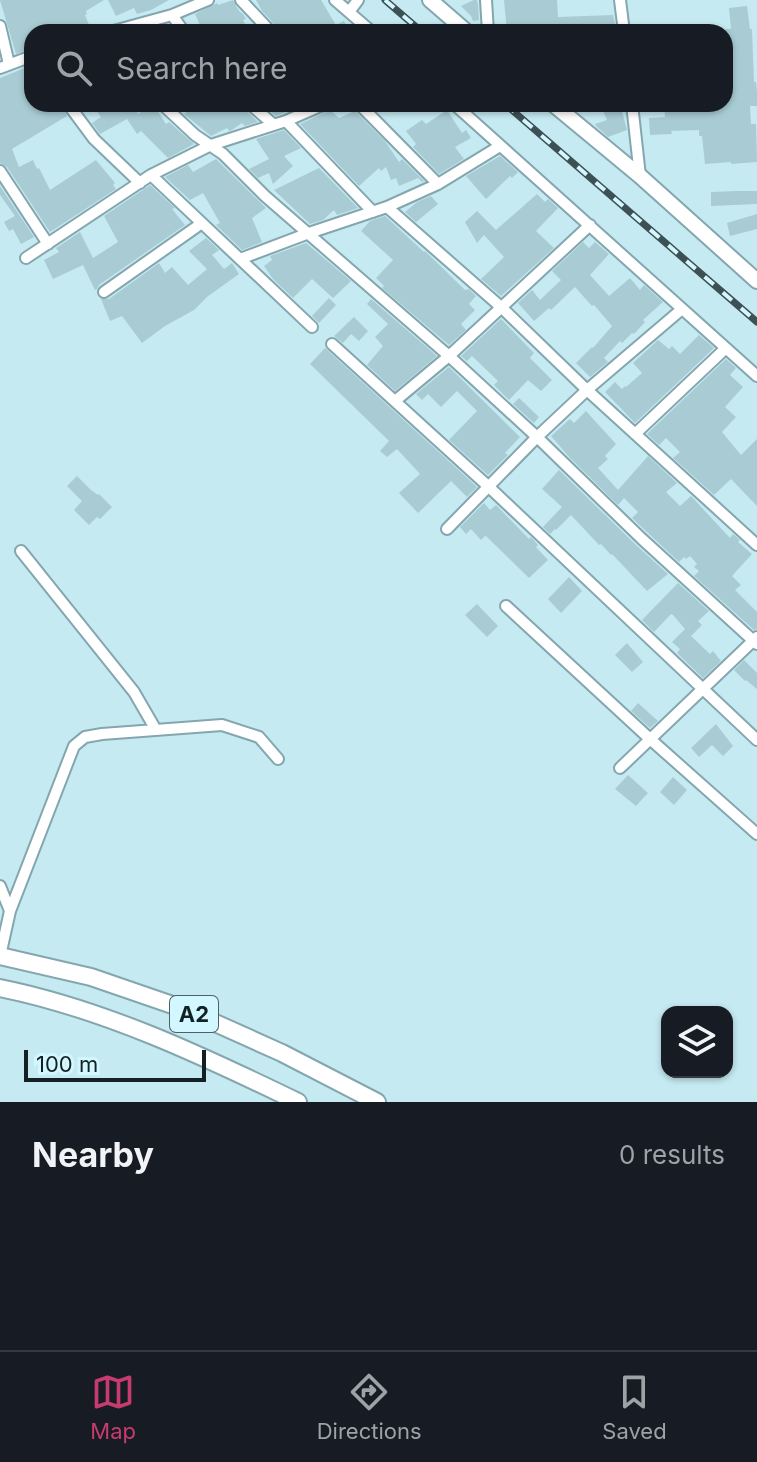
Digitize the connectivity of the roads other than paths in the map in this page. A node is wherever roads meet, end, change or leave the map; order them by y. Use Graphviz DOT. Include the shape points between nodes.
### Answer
graph roads {
  1 [pos="208,0"];
  2 [pos="241,0"];
  3 [pos="335,0"];
  4 [pos="358,0"];
  5 [pos="430,0"];
  6 [pos="486,0"];
  7 [pos="620,0"];
  8 [pos="349,12"];
  9 [pos="172,15"];
  10 [pos="139,24"];
  11 [pos="178,24"];
  12 [pos="264,24"];
  13 [pos="363,24"];
  14 [pos="458,24"];
  15 [pos="488,24"];
  16 [pos="623,24"];
  17 [pos="0,26"];
  18 [pos="24,59"];
  19 [pos="5,66"];
  20 [pos="74,112"];
  21 [pos="171,112"];
  22 [pos="259,112"];
  23 [pos="307,112"];
  24 [pos="367,112"];
  25 [pos="463,112"];
  26 [pos="563,112"];
  27 [pos="633,112"];
  28 [pos="286,121"];
  29 [pos="274,125"];
  30 [pos="211,145"];
  31 [pos="500,146"];
  32 [pos="0,171"];
  33 [pos="151,175"];
  34 [pos="640,176"];
  35 [pos="140,183"];
  36 [pos="438,184"];
  37 [pos="387,207"];
  38 [pos="373,212"];
  39 [pos="202,223"];
  40 [pos="590,225"];
  41 [pos="309,233"];
  42 [pos="48,244"];
  43 [pos="26,258"];
  44 [pos="240,259"];
  45 [pos="757,281"];
  46 [pos="104,292"];
  47 [pos="501,307"];
  48 [pos="682,309"];
  49 [pos="312,327"];
  50 [pos="332,344"];
  51 [pos="726,348"];
  52 [pos="449,356"];
  53 [pos="757,376"];
  54 [pos="587,390"];
  55 [pos="395,401"];
  56 [pos="635,434"];
  57 [pos="537,437"];
  58 [pos="489,487"];
  59 [pos="447,529"];
  60 [pos="757,545"];
  61 [pos="21,551"];
  62 [pos="506,606"];
  63 [pos="756,641"];
  64 [pos="702,689"];
  65 [pos="156,730"];
  66 [pos="650,739"];
  67 [pos="757,740"];
  68 [pos="278,759"];
  69 [pos="620,768"];
  70 [pos="757,834"];
  71 [pos="0,886"];
  72 [pos="10,911"];
  73 [pos="0,956"];
  74 [pos="0,988"];
  75 [pos="290,1100"];
  76 [pos="377,1102"];
  1 -- 9 [label="street"];
  2 -- 12 [label="street"];
  3 -- 8 [label="street"];
  4 -- 8 [label="street"];
  5 -- 14 [label="main road"];
  6 -- 15 [label="street"];
  7 -- 16 [label="street"];
  8 -- 13 [label="street"];
  9 -- 10 [label="street"];
  9 -- 11 [label="street"];
  17 -- 19 [label="street"];
  18 -- 19 [label="street"];
  20 -- 35 [label="street"];
  21 -- 30 [label="street"];
  22 -- 29 [label="street"];
  23 -- 28 [label="street"];
  24 -- 36 [label="street"];
  25 -- 31 [label="street"];
  26 -- 34 [label="main road"];
  27 -- 34 [label="street"];
  28 -- 29 [label="street"];
  28 -- 38 [label="street"];
  29 -- 30 [label="street"];
  30 -- 33 [label="street"];
  30 -- 41 [label="street"];
  31 -- 36 [label="street"];
  31 -- 40 [label="street"];
  32 -- 42 [label="street"];
  33 -- 35 [label="street"];
  33 -- 39 [label="street"];
  34 -- 45 [label="main road"];
  35 -- 42 [label="street"];
  36 -- 37 [label="street"];
  37 -- 38 [label="street"];
  37 -- 47 [label="street"];
  38 -- 41 [label="street"];
  39 -- 44 [label="street"];
  39 -- 46 [label="street"];
  40 -- 47 [label="street"];
  40 -- 48 [label="street"];
  41 -- 44 [label="street"];
  41 -- 52 [label="street"];
  42 -- 43 [label="street"];
  44 -- 49 [label="street"];
  47 -- 52 [label="street"];
  47 -- 54 [label="street"];
  48 -- 51 [label="street"];
  48 -- 54 [label="street"];
  50 -- 55 [label="street"];
  51 -- 53 [label="street"];
  51 -- 56 [label="street"];
  52 -- 55 [label="street"];
  52 -- 57 [label="street"];
  54 -- 56 [label="street"];
  54 -- 57 [label="street"];
  55 -- 58 [label="street"];
  56 -- 60 [label="street"];
  57 -- 58 [label="street"];
  57 -- 63 [label="street"];
  58 -- 59 [label="street"];
  58 -- 64 [label="street"];
  61 -- 65 [label="street" via="134,692"];
  62 -- 66 [label="street"];
  63 -- 64 [label="street"];
  64 -- 66 [label="street"];
  64 -- 67 [label="street"];
  65 -- 68 [label="street" via="222,725 259,737"];
  65 -- 72 [label="street" via="85,737 74,746"];
  66 -- 69 [label="street"];
  66 -- 70 [label="street"];
  71 -- 72 [label="street"];
  72 -- 73 [label="street"];
  73 -- 76 [label="highway, A2" via="91,977 184,1009"];
  74 -- 75 [label="highway, A2" via="121,1024"];
}
